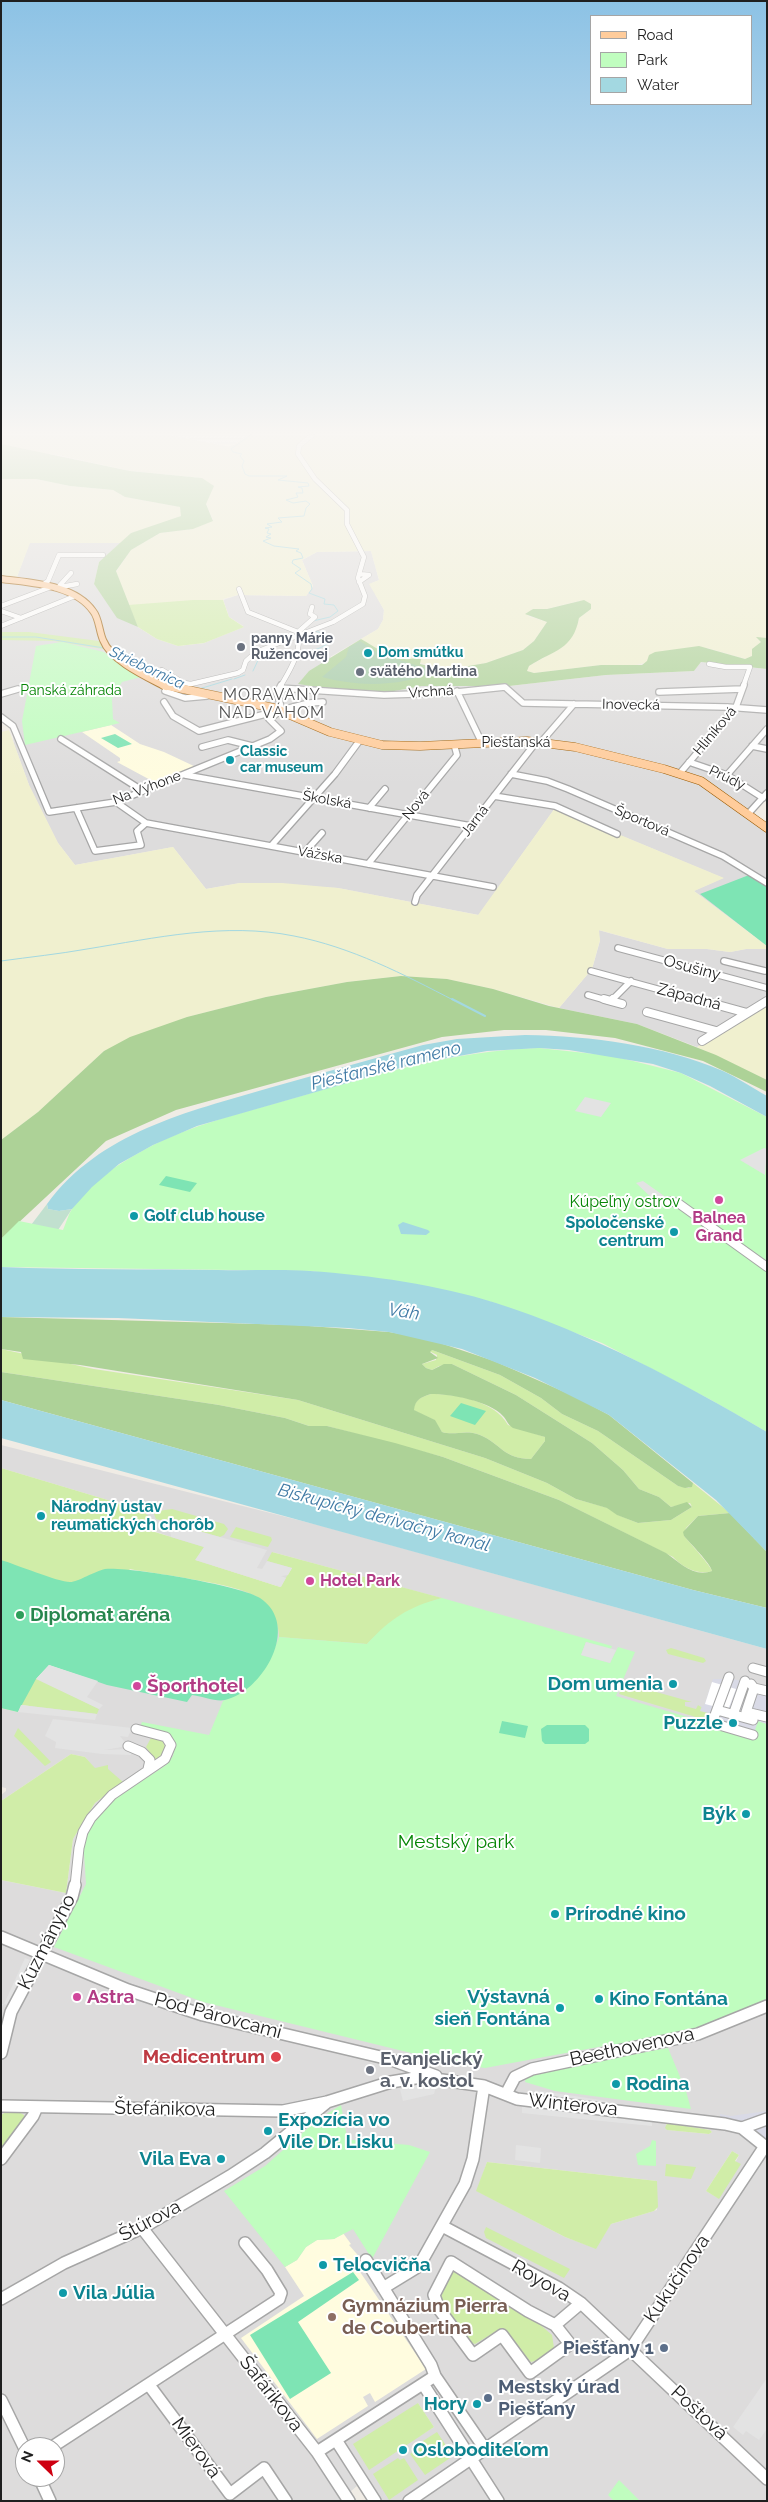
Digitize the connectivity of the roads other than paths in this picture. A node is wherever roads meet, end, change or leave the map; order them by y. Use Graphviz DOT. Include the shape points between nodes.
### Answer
graph roads {
  1 [pos="361,552"];
  2 [pos="103,555"];
  3 [pos="71,572"];
  4 [pos="359,574"];
  5 [pos="1,579"];
  6 [pos="359,582"];
  7 [pos="42,584"];
  8 [pos="77,584"];
  9 [pos="55,587"];
  10 [pos="239,589"];
  11 [pos="75,596"];
  12 [pos="1,606"];
  13 [pos="312,607"];
  14 [pos="1,611"];
  15 [pos="21,618"];
  16 [pos="1,626"];
  17 [pos="299,634"];
  18 [pos="709,664"];
  19 [pos="162,670"];
  20 [pos="158,684"];
  21 [pos="280,688"];
  22 [pos="742,688"];
  23 [pos="18,689"];
  24 [pos="165,691"];
  25 [pos="457,691"];
  26 [pos="659,692"];
  27 [pos="1,694"];
  28 [pos="206,696"];
  29 [pos="189,699"];
  30 [pos="164,702"];
  31 [pos="323,702"];
  32 [pos="574,704"];
  33 [pos="736,707"];
  34 [pos="282,710"];
  35 [pos="767,710"];
  36 [pos="1,717"];
  37 [pos="767,729"];
  38 [pos="61,739"];
  39 [pos="360,740"];
  40 [pos="540,741"];
  41 [pos="482,743"];
  42 [pos="454,744"];
  43 [pos="700,744"];
  44 [pos="252,746"];
  45 [pos="752,746"];
  46 [pos="202,747"];
  47 [pos="767,749"];
  48 [pos="680,773"];
  49 [pos="184,774"];
  50 [pos="511,774"];
  51 [pos="727,775"];
  52 [pos="385,789"];
  53 [pos="143,791"];
  54 [pos="494,796"];
  55 [pos="765,796"];
  56 [pos="314,798"];
  57 [pos="116,802"];
  58 [pos="76,808"];
  59 [pos="369,808"];
  60 [pos="748,814"];
  61 [pos="408,815"];
  62 [pos="146,823"];
  63 [pos="471,826"];
  64 [pos="767,828"];
  65 [pos="322,833"];
  66 [pos="617,834"];
  67 [pos="271,846"];
  68 [pos="305,852"];
  69 [pos="368,864"];
  70 [pos="432,876"];
  71 [pos="767,883"];
  72 [pos="493,887"];
  73 [pos="414,902"];
  74 [pos="618,948"];
  75 [pos="724,961"];
  76 [pos="740,965"];
  77 [pos="591,971"];
  78 [pos="766,971"];
  79 [pos="729,978"];
  80 [pos="631,981"];
  81 [pos="767,988"];
  82 [pos="588,995"];
  83 [pos="611,1001"];
  84 [pos="767,1001"];
  85 [pos="622,1004"];
  86 [pos="647,1012"];
  87 [pos="747,1013"];
  88 [pos="716,1031"];
  89 [pos="702,1041"];
  90 [pos="668,1201"];
  91 [pos="767,1267"];
  92 [pos="753,1668"];
  93 [pos="767,1672"];
  94 [pos="729,1677"];
  95 [pos="749,1684"];
  96 [pos="767,1691"];
  97 [pos="717,1710"];
  98 [pos="734,1715"];
  99 [pos="750,1716"];
  100 [pos="767,1718"];
  101 [pos="136,1729"];
  102 [pos="128,1746"];
  103 [pos="148,1769"];
  104 [pos="1,1937"];
  105 [pos="41,1952"];
  106 [pos="767,2006"];
  107 [pos="1,2053"];
  108 [pos="401,2062"];
  109 [pos="440,2078"];
  110 [pos="406,2079"];
  111 [pos="484,2086"];
  112 [pos="506,2094"];
  113 [pos="327,2102"];
  114 [pos="1,2106"];
  115 [pos="37,2106"];
  116 [pos="283,2111"];
  117 [pos="767,2119"];
  118 [pos="742,2128"];
  119 [pos="292,2131"];
  120 [pos="766,2147"];
  121 [pos="1,2158"];
  122 [pos="442,2226"];
  123 [pos="142,2228"];
  124 [pos="245,2243"];
  125 [pos="366,2260"];
  126 [pos="383,2288"];
  127 [pos="1,2299"];
  128 [pos="581,2304"];
  129 [pos="555,2325"];
  130 [pos="225,2336"];
  131 [pos="630,2350"];
  132 [pos="435,2376"];
  133 [pos="423,2384"];
  134 [pos="149,2385"];
  135 [pos="1,2400"];
  136 [pos="19,2437"];
  137 [pos="65,2439"];
  138 [pos="336,2440"];
  139 [pos="485,2449"];
  140 [pos="317,2452"];
  141 [pos="470,2460"];
  142 [pos="767,2478"];
  143 [pos="44,2487"];
  144 [pos="50,2501"];
  145 [pos="286,2501"];
  146 [pos="349,2501"];
  147 [pos="375,2501"];
  148 [pos="409,2501"];
  149 [pos="498,2501"];
  1 -- 4 [label="street" via="364,557"];
  2 -- 7 [label="street" via="59,555 48,581"];
  3 -- 9 [label="street"];
  4 -- 6 [label="street"];
  4 -- 6 [label="street" via="369,575"];
  5 -- 7 [label="main road"];
  6 -- 17 [label="street" via="365,596 363,604 338,620"];
  7 -- 9 [label="main road"];
  8 -- 9 [label="street"];
  9 -- 11 [label="main road"];
  9 -- 12 [label="street"];
  10 -- 17 [label="street" via="248,612"];
  11 -- 15 [label="street"];
  11 -- 20 [label="main road, Piešťanská" via="94,611 107,648 124,664"];
  13 -- 17 [label="street" via="310,614 315,617"];
  14 -- 15 [label="street"];
  15 -- 16 [label="street"];
  17 -- 19 [label="street" via="256,652 246,661 243,670 229,676 187,684"];
  17 -- 21 [label="street" via="298,651"];
  18 -- 22 [label="street, Hliníková" via="750,667"];
  20 -- 24 [label="street"];
  20 -- 28 [label="main road, Piešťanská"];
  21 -- 25 [label="street, Vrchná" via="375,695"];
  21 -- 34 [label="street" via="277,696"];
  22 -- 26 [label="street"];
  22 -- 33 [label="street, Hliníková"];
  23 -- 27 [label="street"];
  24 -- 29 [label="street"];
  24 -- 30 [label="street"];
  25 -- 32 [label="street, Vrchná" via="505,687 521,702"];
  25 -- 41 [label="street"];
  28 -- 29 [label="street"];
  28 -- 34 [label="main road, Piešťanská"];
  29 -- 30 [label="street"];
  30 -- 34 [label="street" via="173,716 194,730 203,731"];
  31 -- 34 [label="street"];
  32 -- 33 [label="street, Inovecká"];
  32 -- 40 [label="street"];
  33 -- 35 [label="street, Inovecká"];
  33 -- 43 [label="street, Hliníková"];
  34 -- 39 [label="main road, Piešťanská" via="330,732"];
  34 -- 44 [label="street, Na Výhone" via="269,719 281,732"];
  36 -- 58 [label="street, Na Výhone" via="13,726 50,812"];
  37 -- 45 [label="street"];
  38 -- 53 [label="street"];
  39 -- 42 [label="main road, Piešťanská" via="403,746"];
  39 -- 56 [label="street"];
  40 -- 41 [label="main road, Piešťanská"];
  40 -- 48 [label="main road, Piešťanská"];
  40 -- 50 [label="street, Jarná"];
  41 -- 42 [label="main road, Piešťanská"];
  42 -- 61 [label="street, Nová" via="457,754"];
  43 -- 48 [label="street, Hliníková"];
  43 -- 51 [label="street, Prúdy"];
  44 -- 46 [label="street" via="228,740"];
  44 -- 49 [label="street, Na Výhone"];
  45 -- 47 [label="street"];
  45 -- 51 [label="street"];
  48 -- 60 [label="main road, Piešťanská" via="712,787"];
  49 -- 53 [label="street, Na Výhone"];
  49 -- 56 [label="street, Školská"];
  50 -- 54 [label="street, Jarná"];
  50 -- 71 [label="street, Športová" via="554,783 723,856"];
  51 -- 55 [label="street, Prúdy"];
  52 -- 59 [label="street"];
  53 -- 57 [label="street, Na Výhone"];
  54 -- 63 [label="street, Jarná"];
  54 -- 66 [label="street" via="555,806"];
  55 -- 60 [label="street"];
  56 -- 59 [label="street, Školská"];
  56 -- 67 [label="street"];
  57 -- 58 [label="street, Na Výhone"];
  57 -- 62 [label="street, Vážska"];
  58 -- 62 [label="street" via="95,851 141,845 137,831"];
  59 -- 61 [label="street, Školská"];
  60 -- 64 [label="main road, Piešťanská"];
  61 -- 63 [label="street, Školská"];
  61 -- 69 [label="street, Nová"];
  62 -- 67 [label="street, Vážska"];
  63 -- 70 [label="street, Jarná"];
  65 -- 68 [label="street"];
  67 -- 68 [label="street, Vážska"];
  68 -- 69 [label="street, Vážska"];
  69 -- 70 [label="street, Vážska"];
  70 -- 72 [label="street, Vážska"];
  70 -- 73 [label="street, Jarná"];
  74 -- 79 [label="street, Osušiny"];
  75 -- 76 [label="street, Osušiny"];
  76 -- 78 [label="street, Osušiny"];
  76 -- 79 [label="street"];
  77 -- 80 [label="street, Západná"];
  79 -- 81 [label="street, Osušiny"];
  80 -- 83 [label="street"];
  80 -- 87 [label="street, Západná"];
  82 -- 83 [label="street"];
  83 -- 85 [label="street"];
  84 -- 87 [label="street"];
  86 -- 88 [label="street, Západná"];
  87 -- 88 [label="street"];
  88 -- 89 [label="street"];
  90 -- 91 [label="street" via="678,1203"];
  92 -- 93 [label="street"];
  94 -- 97 [label="street"];
  95 -- 96 [label="street"];
  95 -- 98 [label="street"];
  95 -- 99 [label="street"];
  97 -- 98 [label="street"];
  97 -- 99 [label="street" via="710,1723 746,1733"];
  98 -- 99 [label="street"];
  99 -- 100 [label="street"];
  101 -- 103 [label="street, Kuzmányho" via="166,1737 170,1745 165,1759"];
  102 -- 103 [label="street" via="150,1760"];
  103 -- 105 [label="street, Kuzmányho" via="111,1796 90,1821 79,1847 77,1883 72,1897"];
  104 -- 105 [label="street, Pod Párovcami"];
  105 -- 107 [label="street, Kuzmányho" via="11,2012"];
  105 -- 108 [label="street, Pod Párovcami" via="128,1990 203,2015"];
  106 -- 112 [label="street, Beethovenova" via="698,2034 532,2069 515,2076"];
  108 -- 109 [label="street, Pod Párovcami"];
  108 -- 110 [label="street"];
  109 -- 110 [label="street, Winterova"];
  109 -- 111 [label="street, Winterova"];
  110 -- 113 [label="street, Winterova"];
  111 -- 112 [label="street, Winterova"];
  111 -- 122 [label="street" via="465,2184"];
  112 -- 118 [label="street, Winterova" via="517,2099 686,2118"];
  113 -- 116 [label="street, Štefánikova"];
  113 -- 119 [label="street, Štúrova"];
  114 -- 115 [label="street, Štefánikova"];
  115 -- 116 [label="street, Štefánikova"];
  115 -- 121 [label="street"];
  116 -- 119 [label="street" via="291,2120"];
  117 -- 118 [label="street, Winterova"];
  118 -- 120 [label="street, Winterova"];
  119 -- 123 [label="street, Štúrova" via="265,2153"];
  120 -- 131 [label="street, Kukučínova"];
  122 -- 126 [label="street" via="419,2266"];
  122 -- 128 [label="street, Royova" via="559,2288"];
  123 -- 127 [label="street, Štúrova" via="64,2263"];
  123 -- 130 [label="street, Šafárikova"];
  124 -- 130 [label="street" via="267,2270 282,2296"];
  125 -- 126 [label="street"];
  126 -- 132 [label="street"];
  128 -- 129 [label="street"];
  128 -- 131 [label="street, Royova"];
  129 -- 129 [label="street" via="570,2344 530,2373 502,2336 473,2355 438,2309 434,2295 451,2262 536,2317"];
  130 -- 134 [label="street"];
  130 -- 140 [label="street, Šafárikova"];
  131 -- 139 [label="street, Kukučínova"];
  131 -- 142 [label="street, Poštová"];
  132 -- 133 [label="street"];
  132 -- 139 [label="street"];
  133 -- 138 [label="street"];
  133 -- 141 [label="street"];
  134 -- 137 [label="street"];
  134 -- 145 [label="street, Mierová" via="230,2494 264,2468"];
  135 -- 136 [label="street"];
  138 -- 140 [label="street"];
  138 -- 147 [label="street"];
  139 -- 141 [label="street, Kukučínova"];
  140 -- 146 [label="street, Šafárikova"];
  141 -- 148 [label="street, Kukučínova"];
  141 -- 149 [label="street"];
  143 -- 144 [label="street"];
}
